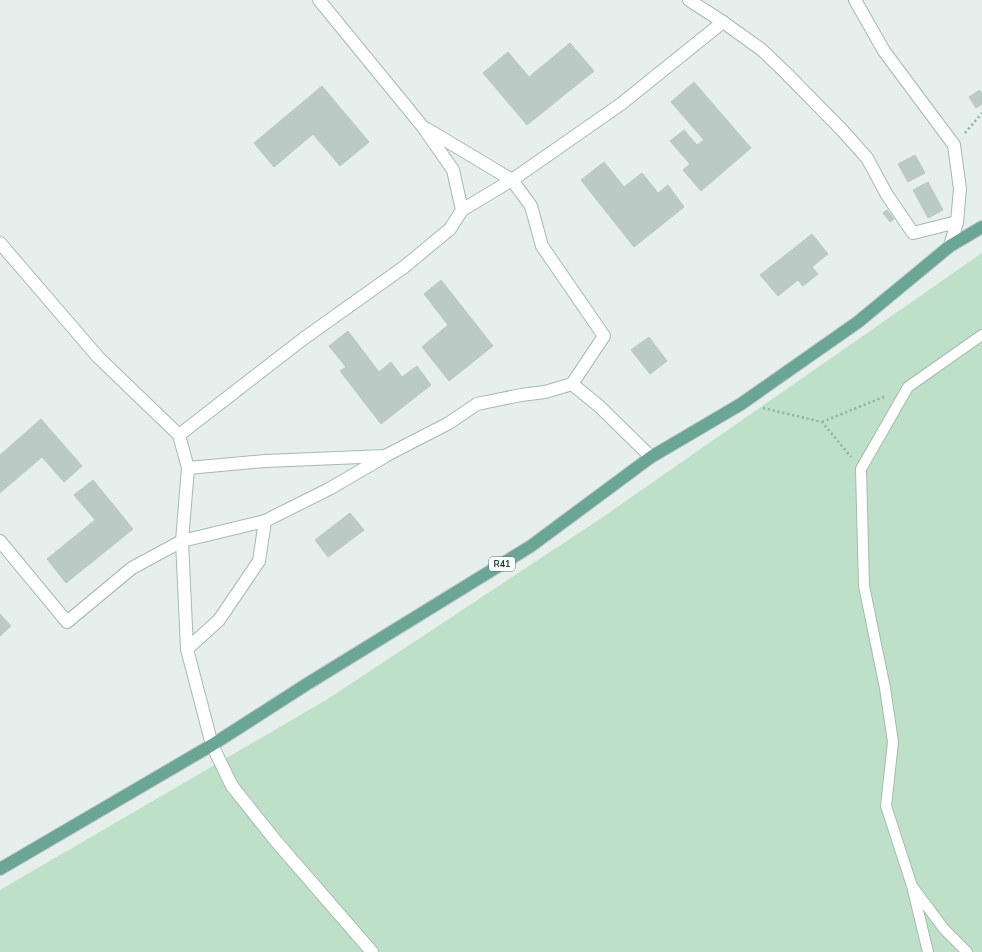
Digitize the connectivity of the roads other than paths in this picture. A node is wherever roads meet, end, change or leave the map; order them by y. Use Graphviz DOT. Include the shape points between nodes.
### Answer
graph roads {
  1 [pos="319,0"];
  2 [pos="689,0"];
  3 [pos="855,0"];
  4 [pos="723,22"];
  5 [pos="423,127"];
  6 [pos="512,180"];
  7 [pos="462,210"];
  8 [pos="957,222"];
  9 [pos="982,227"];
  10 [pos="0,243"];
  11 [pos="950,246"];
  12 [pos="982,335"];
  13 [pos="572,384"];
  14 [pos="179,435"];
  15 [pos="385,456"];
  16 [pos="651,457"];
  17 [pos="188,468"];
  18 [pos="265,521"];
  19 [pos="0,541"];
  20 [pos="182,541"];
  21 [pos="187,649"];
  22 [pos="212,745"];
  23 [pos="0,869"];
  24 [pos="912,886"];
  25 [pos="372,952"];
  26 [pos="928,952"];
  27 [pos="967,952"];
  1 -- 5 [label="street"];
  2 -- 4 [label="street"];
  3 -- 8 [label="street" via="884,51 954,145 960,189"];
  4 -- 6 [label="street" via="621,104"];
  4 -- 8 [label="street" via="762,50 842,130 867,158 887,195 913,233"];
  5 -- 6 [label="street"];
  5 -- 7 [label="street" via="453,170"];
  6 -- 7 [label="street"];
  6 -- 13 [label="street" via="531,206 542,246 604,336"];
  7 -- 14 [label="street" via="450,229 404,267 303,339"];
  8 -- 11 [label="street"];
  9 -- 11 [label="main road, R41"];
  10 -- 14 [label="street" via="98,357"];
  11 -- 16 [label="main road, R41" via="858,322 742,404"];
  12 -- 24 [label="lane" via="908,387 861,469 864,586 885,688 893,742 886,806"];
  13 -- 15 [label="street" via="545,392 478,404 449,423"];
  13 -- 16 [label="street" via="599,406"];
  14 -- 17 [label="street"];
  15 -- 17 [label="street" via="265,461"];
  15 -- 18 [label="street" via="329,489"];
  16 -- 22 [label="main road, R41" via="531,546"];
  17 -- 20 [label="street"];
  18 -- 20 [label="street"];
  18 -- 21 [label="street" via="259,561 219,620"];
  19 -- 20 [label="street" via="67,622 132,568"];
  20 -- 21 [label="street"];
  21 -- 22 [label="street"];
  22 -- 23 [label="main road, R41"];
  22 -- 25 [label="street" via="232,786"];
  24 -- 26 [label="lane"];
  24 -- 27 [label="lane" via="944,929"];
}
